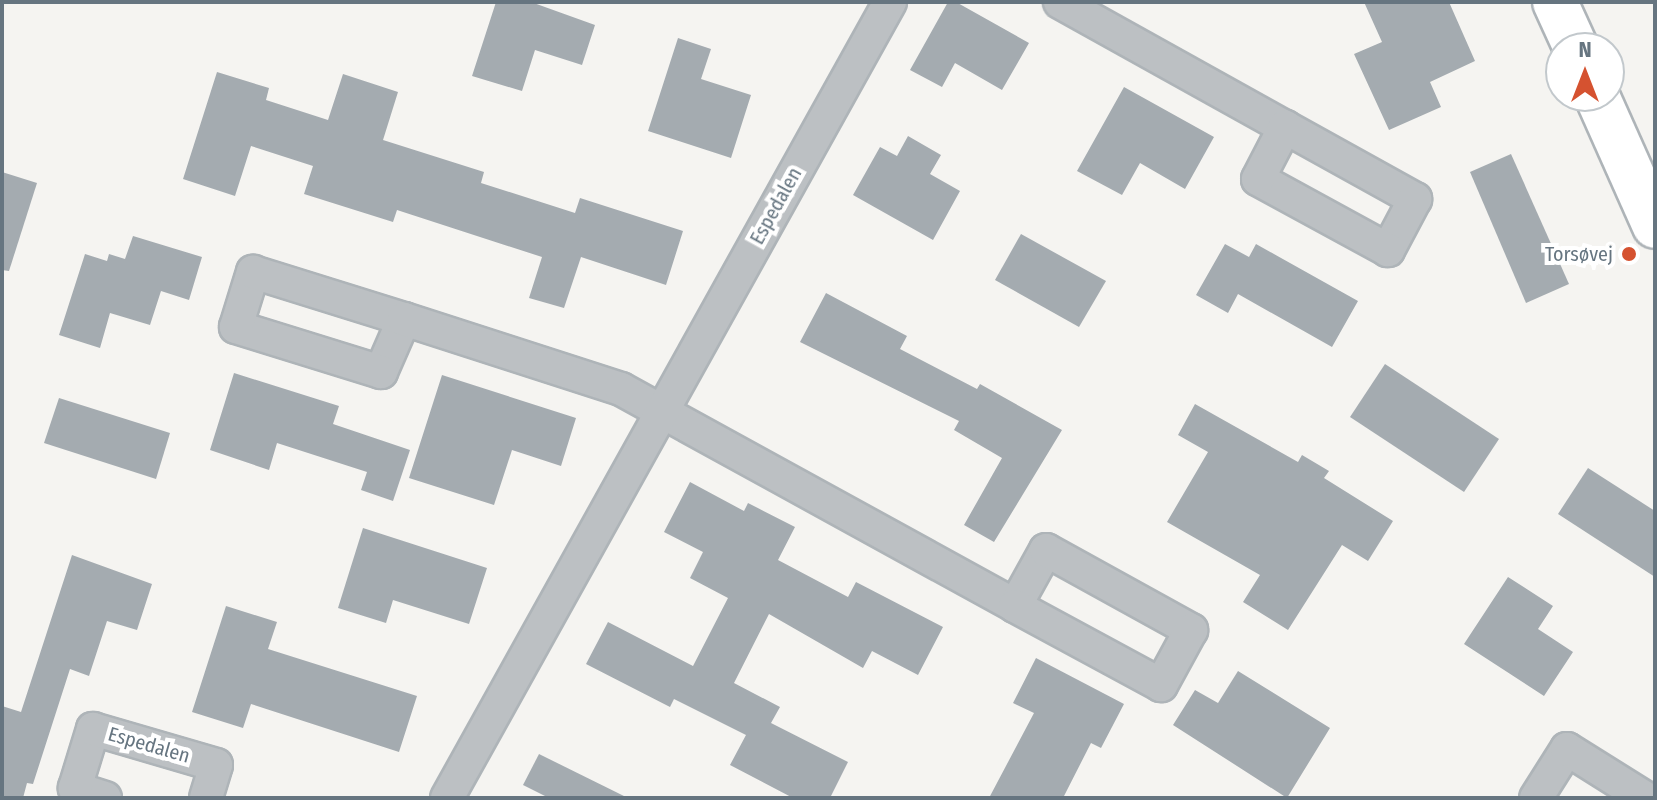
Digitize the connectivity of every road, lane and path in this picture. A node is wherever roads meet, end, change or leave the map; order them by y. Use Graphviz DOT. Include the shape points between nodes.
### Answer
graph roads {
  1 [pos="890,2"];
  2 [pos="1060,2"];
  3 [pos="1555,2"];
  4 [pos="1569,32"];
  5 [pos="1604,112"];
  6 [pos="1285,127"];
  7 [pos="1655,226"];
  8 [pos="404,319"];
  9 [pos="661,411"];
  10 [pos="1015,606"];
  11 [pos="105,798"];
  12 [pos="206,798"];
  13 [pos="447,798"];
  14 [pos="1536,798"];
  15 [pos="1645,798"];
  1 -- 9 [label="street, Espedalen"];
  2 -- 6 [label="street"];
  3 -- 4 [label="street"];
  5 -- 7 [label="street"];
  6 -- 6 [label="street" via="1415,199 1388,250 1258,179"];
  8 -- 8 [label="street" via="381,372 236,327 253,272"];
  8 -- 9 [label="street" via="621,389"];
  9 -- 10 [label="street"];
  9 -- 13 [label="street, Espedalen"];
  10 -- 10 [label="street" via="1046,550 1191,630 1161,685"];
  11 -- 12 [label="street, Espedalen" via="75,788 93,729 216,765"];
  14 -- 15 [label="street" via="1567,749"];
}
